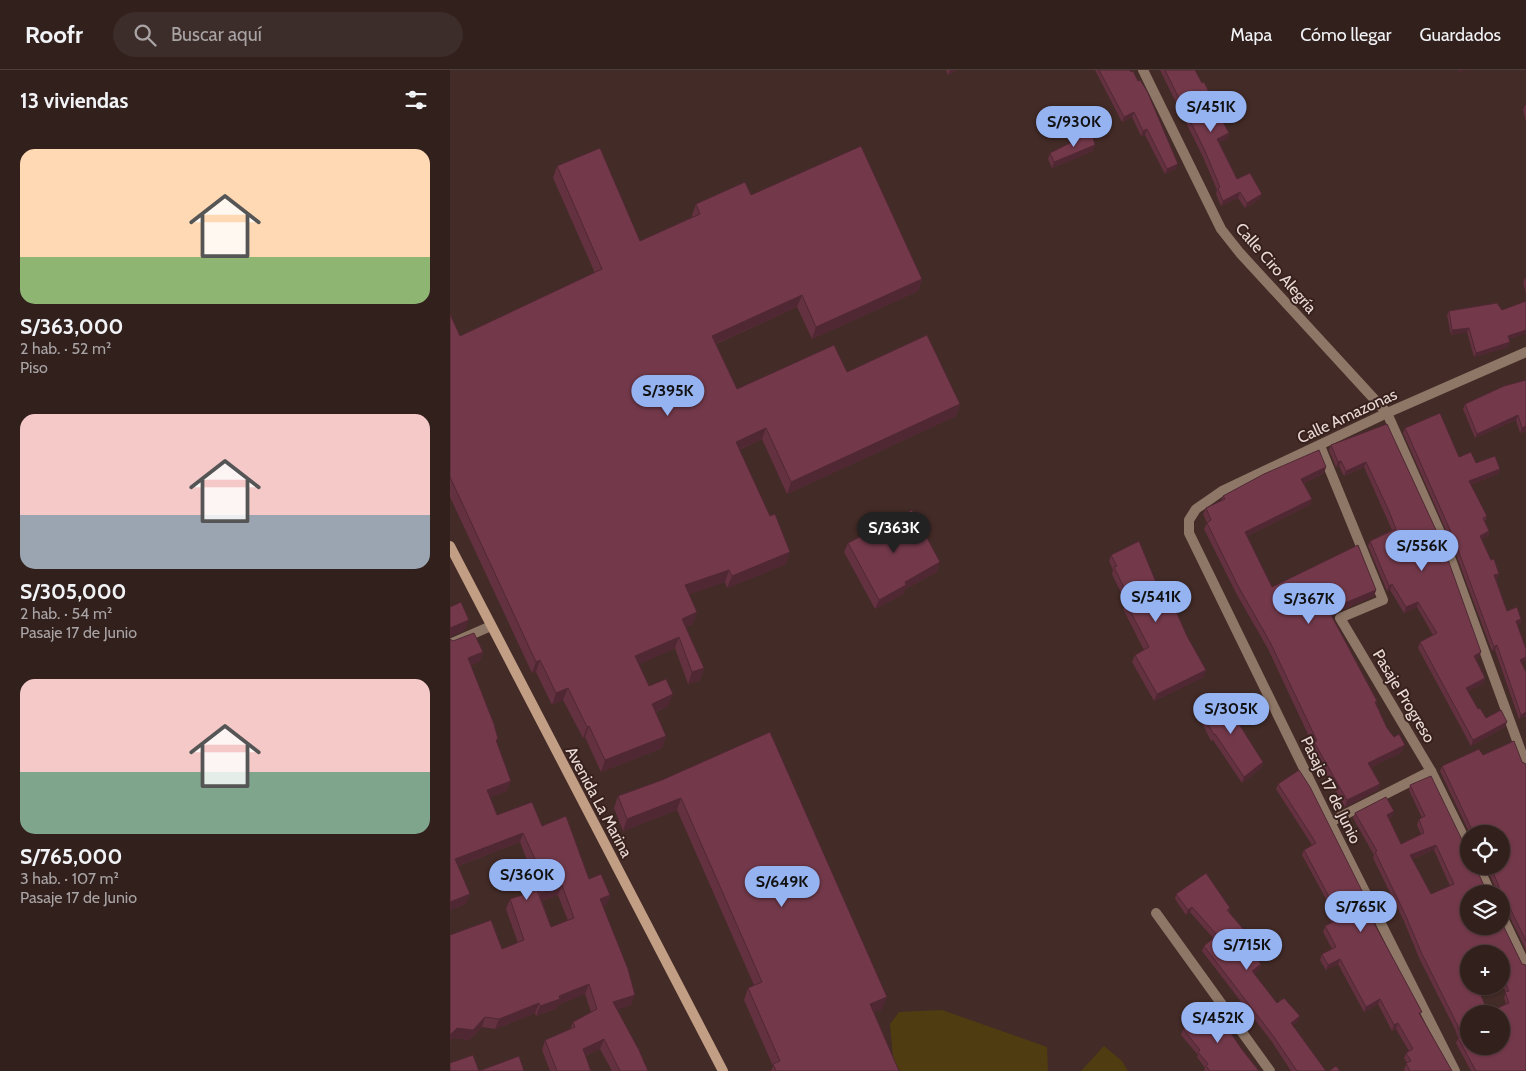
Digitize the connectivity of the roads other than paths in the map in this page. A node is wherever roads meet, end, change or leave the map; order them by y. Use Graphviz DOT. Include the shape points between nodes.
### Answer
graph roads {
  1 [pos="1143,70"];
  2 [pos="1526,352"];
  3 [pos="1387,413"];
  4 [pos="1320,446"];
  5 [pos="1189,520"];
  6 [pos="450,546"];
  7 [pos="491,626"];
  8 [pos="450,644"];
  9 [pos="1526,765"];
  10 [pos="1431,771"];
  11 [pos="1330,822"];
  12 [pos="1460,830"];
  13 [pos="1156,913"];
  14 [pos="1510,929"];
  15 [pos="1524,953"];
  16 [pos="1526,966"];
  17 [pos="723,1071"];
  18 [pos="1270,1071"];
  19 [pos="1455,1071"];
  1 -- 3 [label="street, Calle Ciro Alegría" via="1222,229 1240,253"];
  2 -- 3 [label="street, Calle Amazonas"];
  3 -- 4 [label="street, Calle Amazonas"];
  3 -- 9 [label="street, Calle Ciro Alegría" via="1446,546"];
  4 -- 5 [label="street, Calle Amazonas" via="1222,492 1196,509"];
  4 -- 10 [label="street, Pasaje Progreso" via="1383,600 1340,618"];
  5 -- 11 [label="street, Pasaje 17 de Junio" via="1189,533"];
  6 -- 7 [label="main road, Avenida La Marina"];
  7 -- 8 [label="street"];
  7 -- 17 [label="main road, Avenida La Marina"];
  10 -- 11 [label="street"];
  10 -- 12 [label="street, Pasaje Progreso"];
  11 -- 19 [label="street, Pasaje 17 de Junio"];
  13 -- 18 [label="street"];
  14 -- 15 [label="street"];
  15 -- 16 [label="street"];
}
